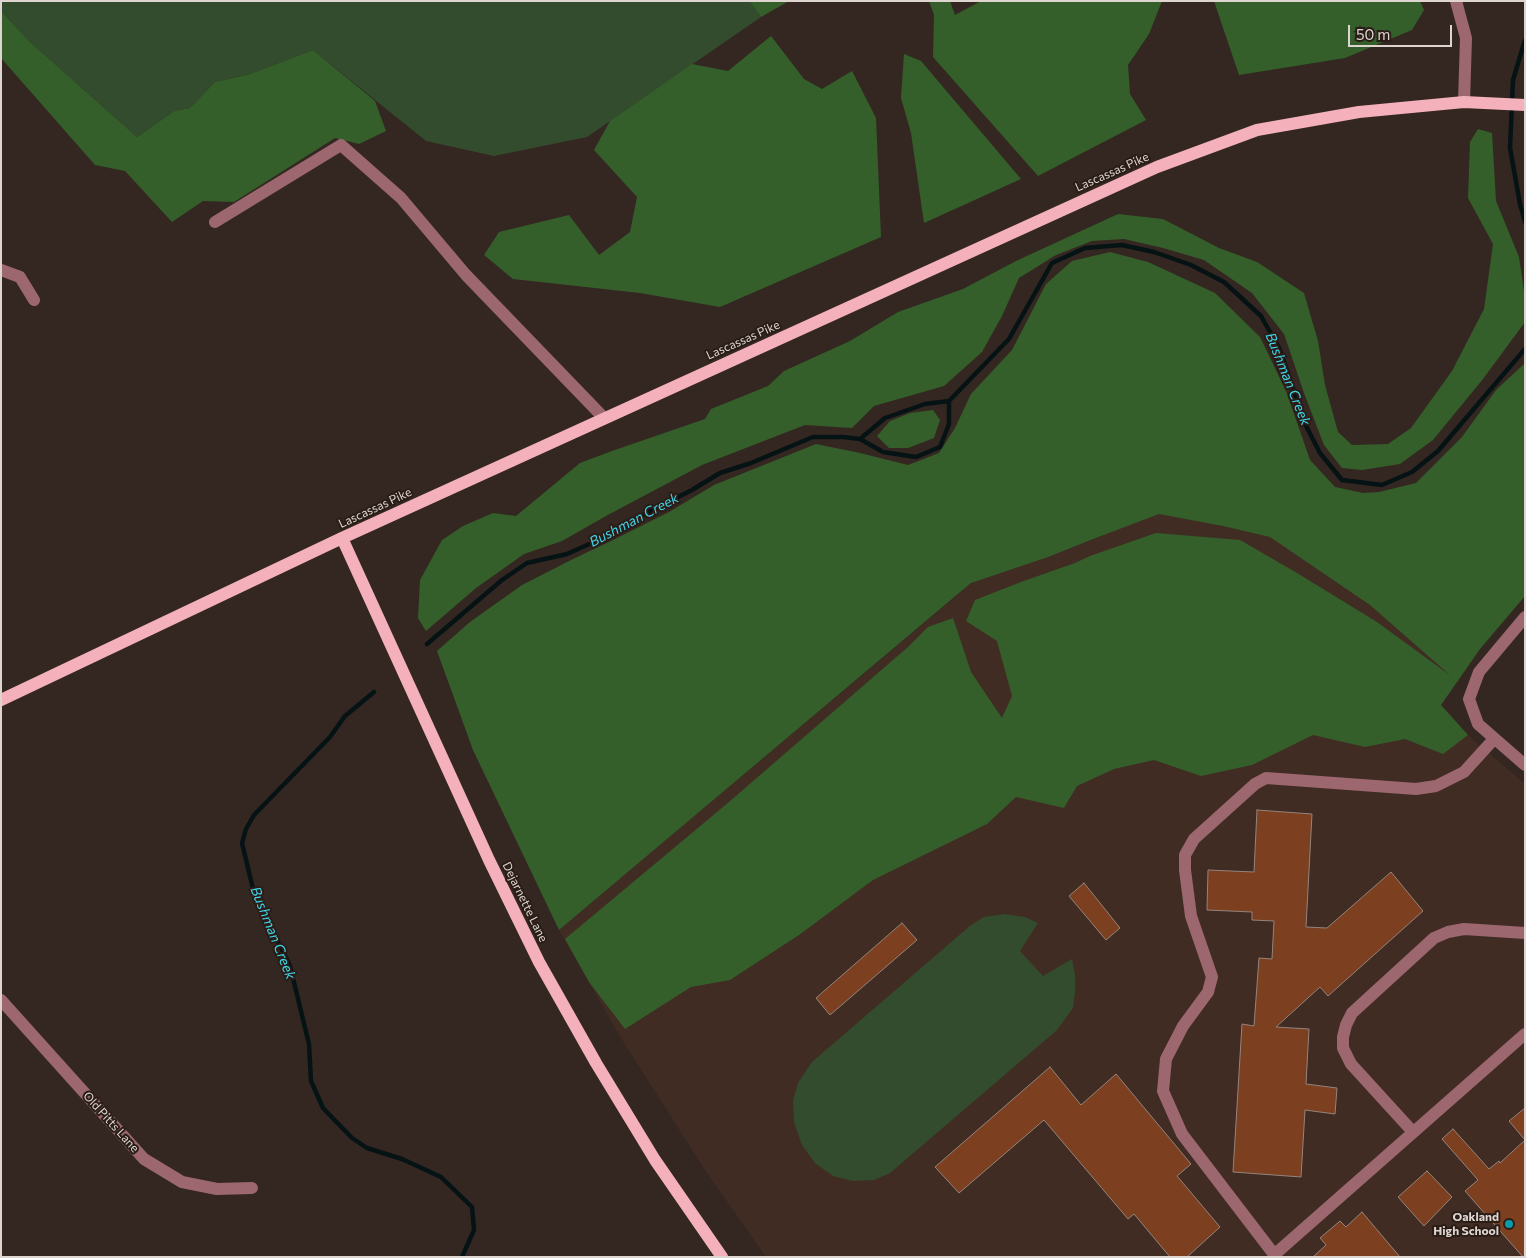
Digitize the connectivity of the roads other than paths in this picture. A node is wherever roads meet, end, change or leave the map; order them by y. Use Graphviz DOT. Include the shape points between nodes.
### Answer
graph roads {
  1 [pos="1456,1"];
  2 [pos="1464,102"];
  3 [pos="1525,105"];
  4 [pos="215,222"];
  5 [pos="1,270"];
  6 [pos="34,300"];
  7 [pos="604,418"];
  8 [pos="342,538"];
  9 [pos="1525,617"];
  10 [pos="1,700"];
  11 [pos="1494,739"];
  12 [pos="1525,765"];
  13 [pos="1525,933"];
  14 [pos="1,1000"];
  15 [pos="1525,1034"];
  16 [pos="1413,1132"];
  17 [pos="252,1188"];
  18 [pos="1275,1256"];
  19 [pos="722,1257"];
  1 -- 2 [label="street" via="1466,38"];
  2 -- 3 [label="main road, Lascassas Pike"];
  2 -- 7 [label="main road, Lascassas Pike" via="1359,112 1257,130 1148,171"];
  4 -- 7 [label="street" via="341,145 401,198 466,275"];
  5 -- 6 [label="street" via="20,277"];
  7 -- 8 [label="main road, Lascassas Pike"];
  8 -- 10 [label="main road, Lascassas Pike"];
  8 -- 19 [label="main road, Dejarnette Lane" via="539,962 655,1160"];
  9 -- 11 [label="street" via="1479,672 1469,699 1478,724"];
  11 -- 12 [label="street"];
  11 -- 18 [label="street" via="1464,772 1436,786 1416,789 1266,778 1255,784 1194,839 1185,855 1191,916 1212,977 1208,992 1183,1026 1166,1059 1163,1091 1182,1134"];
  13 -- 16 [label="street" via="1464,929 1434,938 1352,1013 1343,1037 1343,1048 1351,1064"];
  14 -- 17 [label="street, Old Pitts Lane" via="144,1158 182,1182 216,1189"];
  15 -- 16 [label="street"];
  16 -- 18 [label="street"];
}
